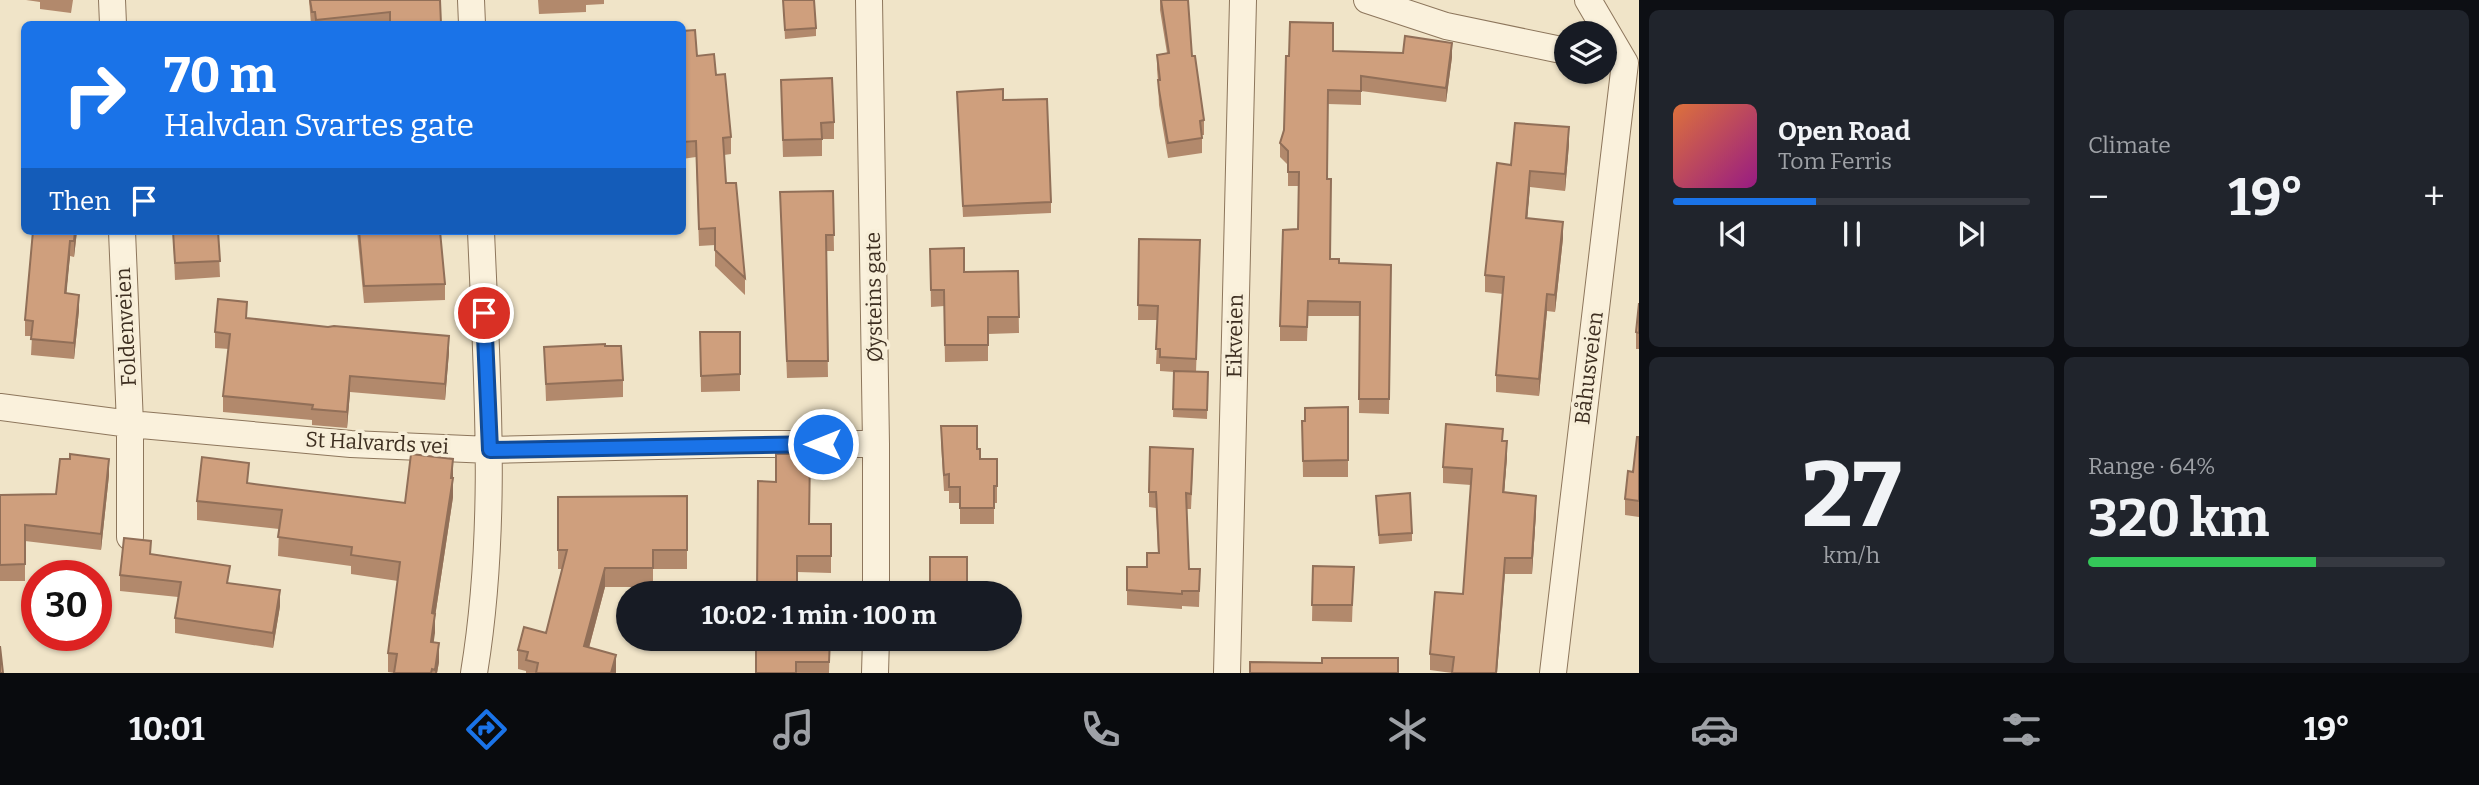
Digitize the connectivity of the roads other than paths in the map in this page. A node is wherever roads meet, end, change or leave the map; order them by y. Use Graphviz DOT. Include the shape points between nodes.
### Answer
graph roads {
  1 [pos="112,0"];
  2 [pos="471,0"];
  3 [pos="869,0"];
  4 [pos="1242,0"];
  5 [pos="1367,0"];
  6 [pos="1588,0"];
  7 [pos="113,21"];
  8 [pos="472,21"];
  9 [pos="1554,48"];
  10 [pos="1623,63"];
  11 [pos="122,235"];
  12 [pos="481,235"];
  13 [pos="0,407"];
  14 [pos="130,424"];
  15 [pos="876,444"];
  16 [pos="490,450"];
  17 [pos="131,537"];
  18 [pos="876,581"];
  19 [pos="876,651"];
  20 [pos="474,673"];
  21 [pos="876,673"];
  22 [pos="1227,673"];
  23 [pos="1553,673"];
  1 -- 7 [label="street"];
  2 -- 8 [label="street"];
  3 -- 15 [label="street, Øysteins gate"];
  4 -- 22 [label="street, Eikveien"];
  5 -- 9 [label="street" via="1446,26"];
  6 -- 10 [label="street"];
  10 -- 23 [label="street, Båhusveien"];
  11 -- 14 [label="street, Foldenveien"];
  12 -- 16 [label="street"];
  13 -- 14 [label="street, St Halvards vei"];
  14 -- 16 [label="street, St Halvards vei"];
  14 -- 17 [label="street"];
  15 -- 16 [label="street, St Halvards vei"];
  15 -- 18 [label="street, Øysteins gate"];
  16 -- 20 [label="street" via="485,577"];
  19 -- 21 [label="street"];
}
